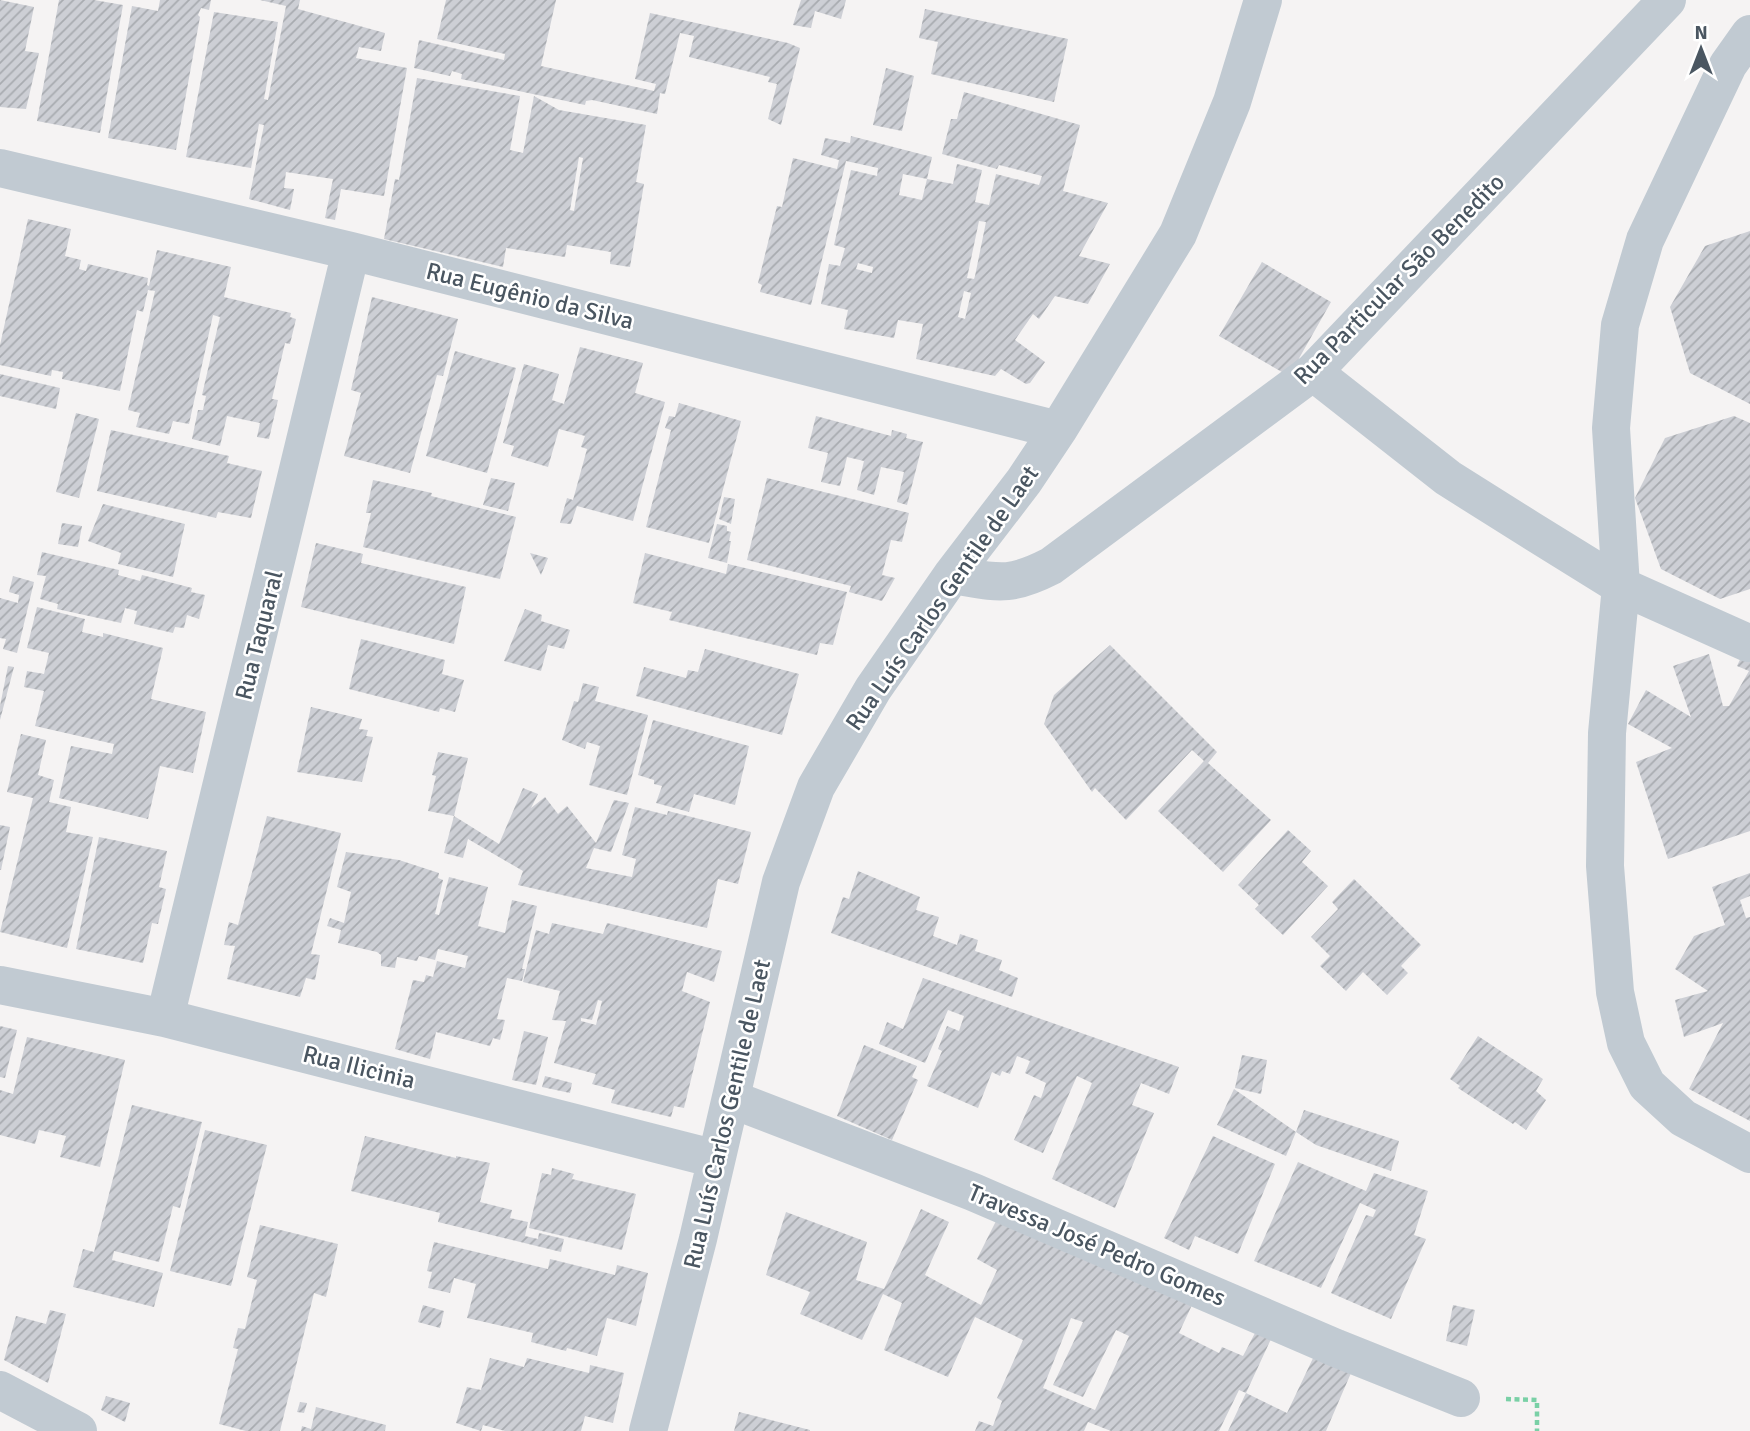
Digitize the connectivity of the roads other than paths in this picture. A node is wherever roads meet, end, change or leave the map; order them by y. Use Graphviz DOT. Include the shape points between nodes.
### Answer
graph roads {
  1 [pos="1263,0"];
  2 [pos="1667,0"];
  3 [pos="1750,34"];
  4 [pos="0,168"];
  5 [pos="352,251"];
  6 [pos="1313,372"];
  7 [pos="1058,430"];
  8 [pos="952,575"];
  9 [pos="1621,586"];
  10 [pos="1748,643"];
  11 [pos="0,985"];
  12 [pos="165,1018"];
  13 [pos="731,1099"];
  14 [pos="1750,1154"];
  15 [pos="716,1159"];
  16 [pos="0,1390"];
  17 [pos="1461,1398"];
  18 [pos="78,1431"];
  19 [pos="648,1431"];
  1 -- 7 [label="street, Rua Luís Carlos Gentile de Laet" via="1232,102 1178,234"];
  2 -- 6 [label="street, Rua Particular São Benedito"];
  3 -- 9 [label="street" via="1728,65 1645,240 1620,325 1611,428"];
  4 -- 5 [label="street, Rua Eugênio da Silva"];
  5 -- 7 [label="street, Rua Eugênio da Silva"];
  5 -- 12 [label="street, Rua Taquaral"];
  6 -- 8 [label="street, Rua Particular São Benedito" via="1051,566 1026,579 1002,583"];
  6 -- 9 [label="street" via="1448,478"];
  7 -- 8 [label="street, Rua Luís Carlos Gentile de Laet"];
  8 -- 13 [label="street, Rua Luís Carlos Gentile de Laet" via="873,690 816,787 781,882"];
  9 -- 10 [label="street"];
  9 -- 14 [label="street" via="1607,733 1605,866 1615,992 1626,1043 1647,1085 1683,1118"];
  11 -- 12 [label="street, Rua Ilicinia"];
  12 -- 15 [label="street, Rua Ilicinia"];
  13 -- 15 [label="street, Rua Luís Carlos Gentile de Laet"];
  13 -- 17 [label="street, Travessa José Pedro Gomes" via="973,1192"];
  15 -- 19 [label="street, Rua Luís Carlos Gentile de Laet"];
  16 -- 18 [label="street"];
}
